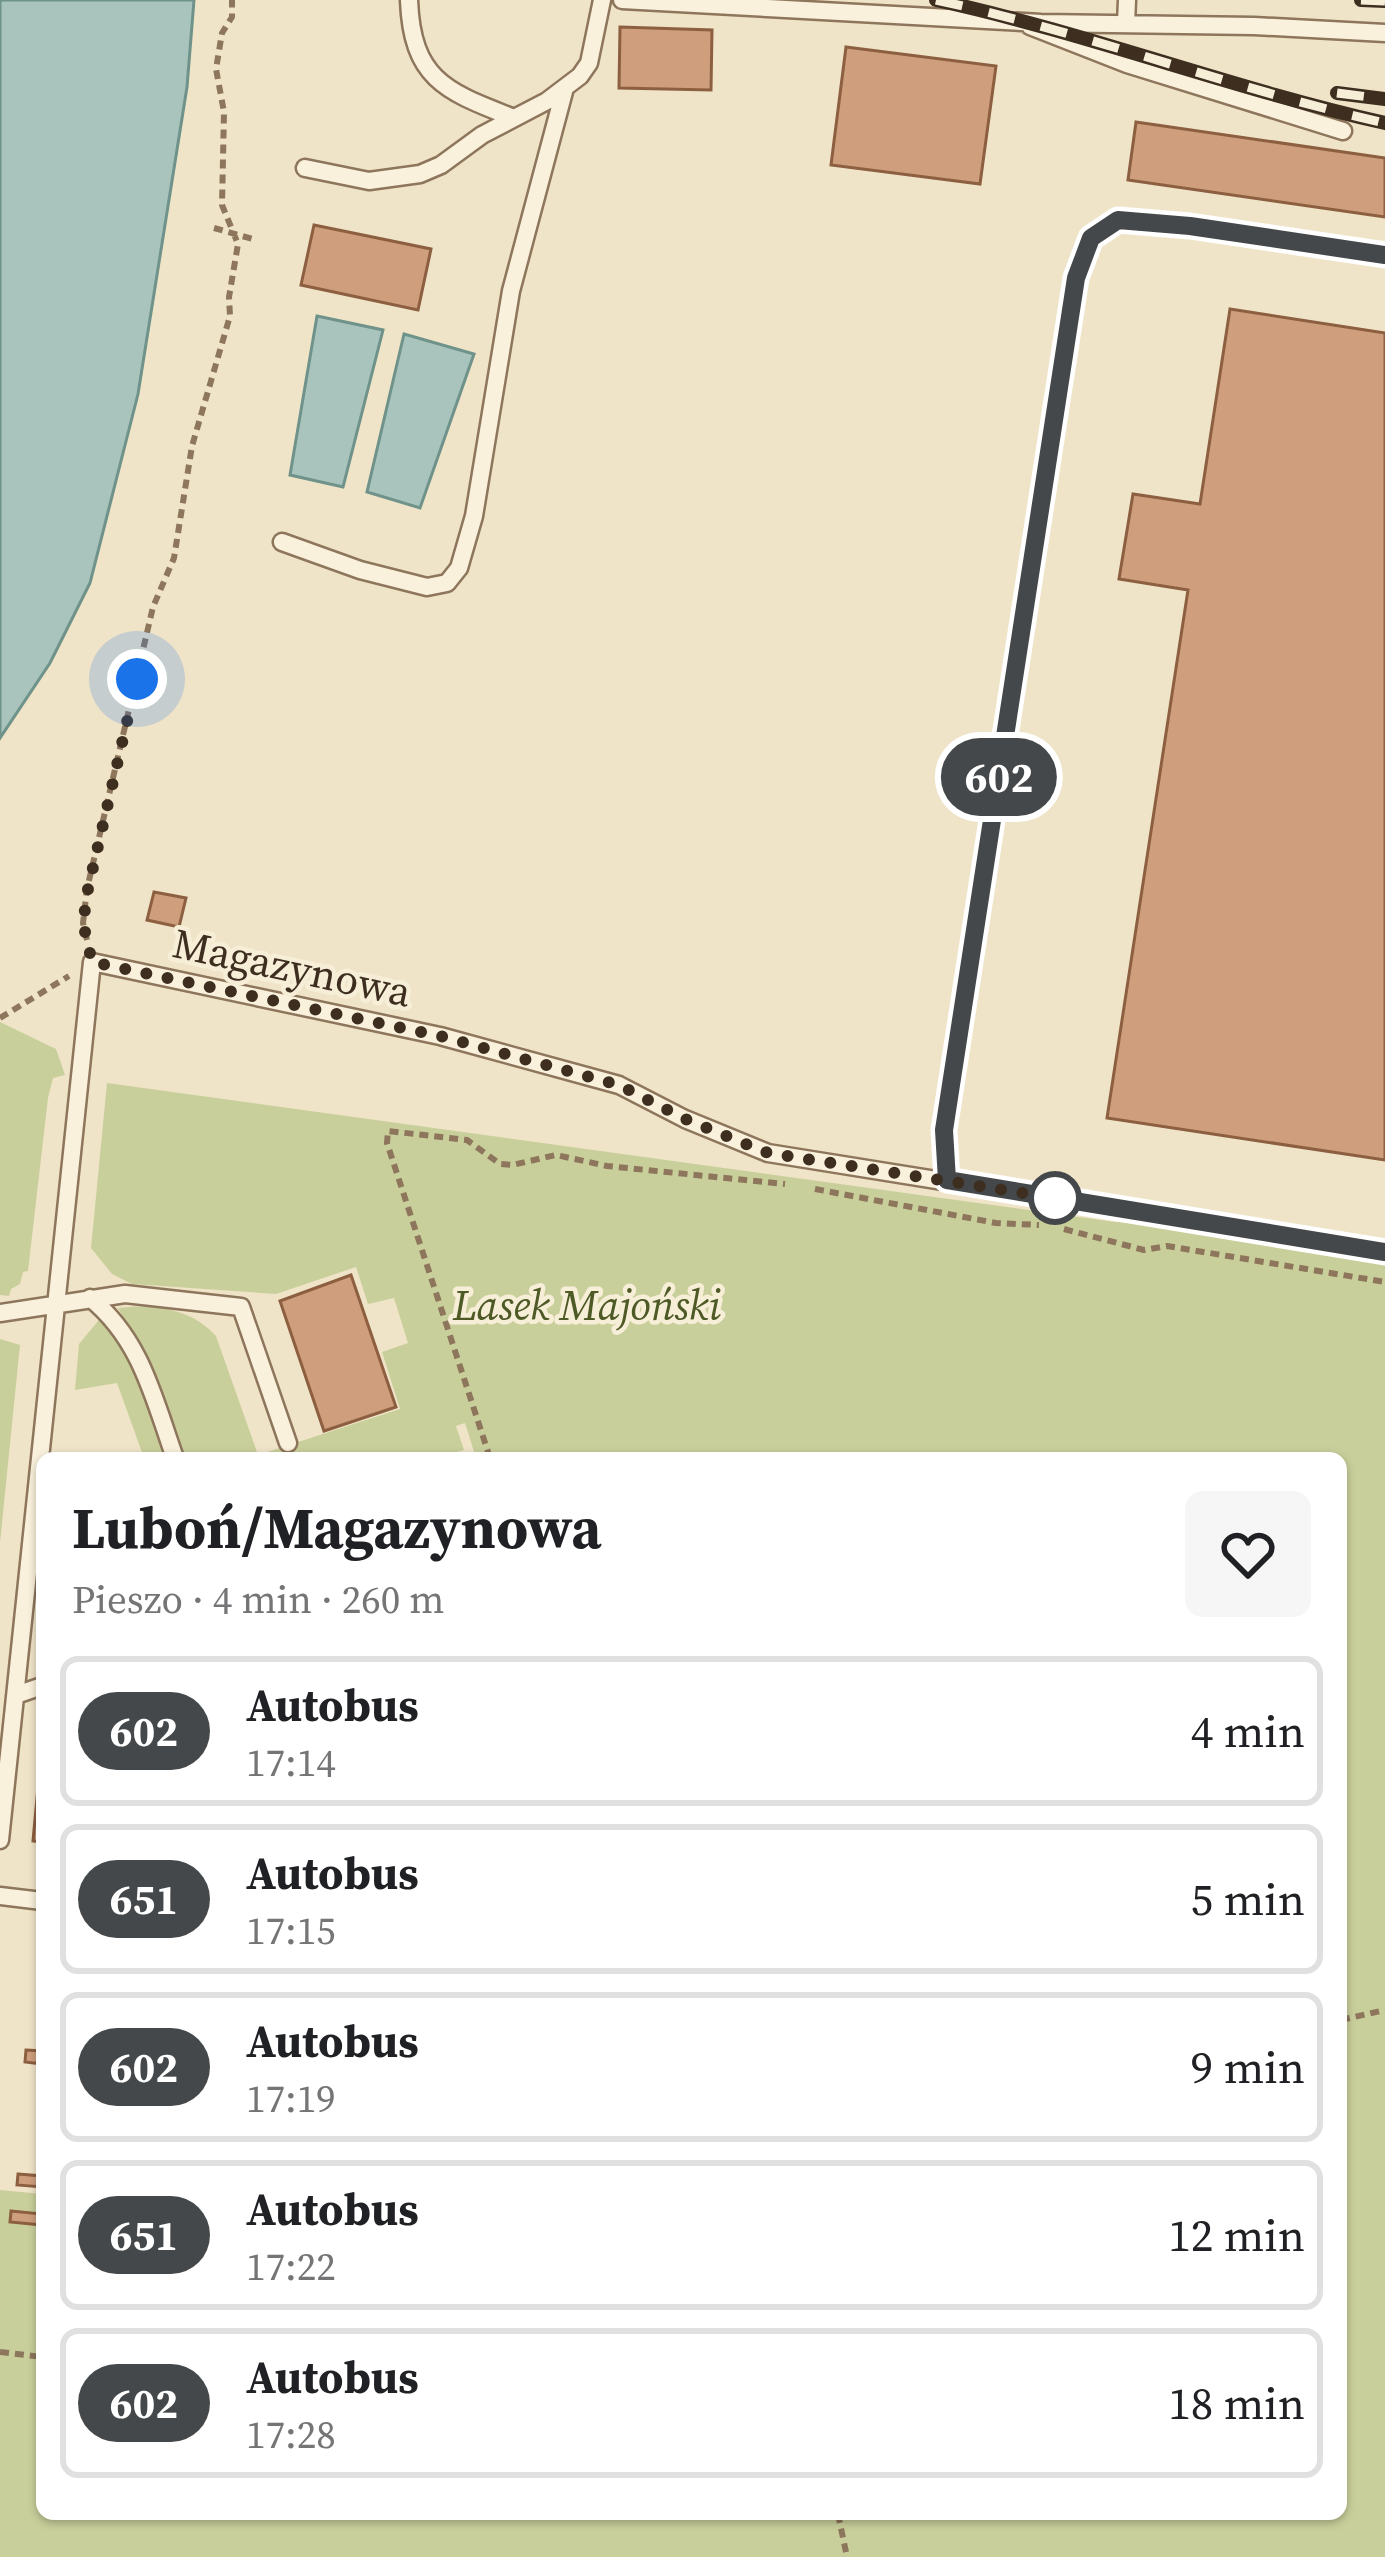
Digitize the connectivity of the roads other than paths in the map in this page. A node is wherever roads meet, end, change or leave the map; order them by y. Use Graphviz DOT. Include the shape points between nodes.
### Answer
graph roads {
  1 [pos="410,0"];
  2 [pos="602,0"];
  3 [pos="622,0"];
  4 [pos="1126,0"];
  5 [pos="1018,22"];
  6 [pos="1126,24"];
  7 [pos="1385,33"];
  8 [pos="565,88"];
  9 [pos="514,118"];
  10 [pos="1343,130"];
  11 [pos="305,168"];
  12 [pos="1385,255"];
  13 [pos="283,542"];
  14 [pos="947,1180"];
  15 [pos="1385,1252"];
  16 [pos="89,1298"];
  17 [pos="57,1303"];
  18 [pos="0,1313"];
  19 [pos="288,1443"];
  20 [pos="41,1452"];
  21 [pos="173,1452"];
  22 [pos="36,1504"];
  23 [pos="36,1688"];
  24 [pos="16,1695"];
  25 [pos="0,1840"];
  26 [pos="0,1896"];
  27 [pos="36,1900"];
  1 -- 9 [label="lane" via="415,43 442,87"];
  2 -- 8 [label="lane" via="589,63"];
  3 -- 5 [label="lane"];
  4 -- 6 [label="lane"];
  5 -- 6 [label="lane"];
  5 -- 10 [label="lane"];
  6 -- 7 [label="lane"];
  8 -- 9 [label="lane"];
  8 -- 13 [label="lane" via="511,291 459,568 446,583 427,586"];
  9 -- 11 [label="lane" via="420,174 369,182"];
  12 -- 14 [label="lane" via="1118,220 1091,238 1076,278 944,1130"];
  14 -- 15 [label="lane, Magazynowa"];
  14 -- 17 [label="lane, Magazynowa" via="768,1153 596,1079 440,1036 92,962"];
  16 -- 17 [label="lane"];
  16 -- 19 [label="lane" via="125,1294 241,1307"];
  16 -- 21 [label="lane" via="141,1361"];
  17 -- 18 [label="lane"];
  17 -- 20 [label="lane"];
  22 -- 24 [label="lane"];
  23 -- 24 [label="lane"];
  24 -- 25 [label="lane"];
  26 -- 27 [label="lane"];
}
